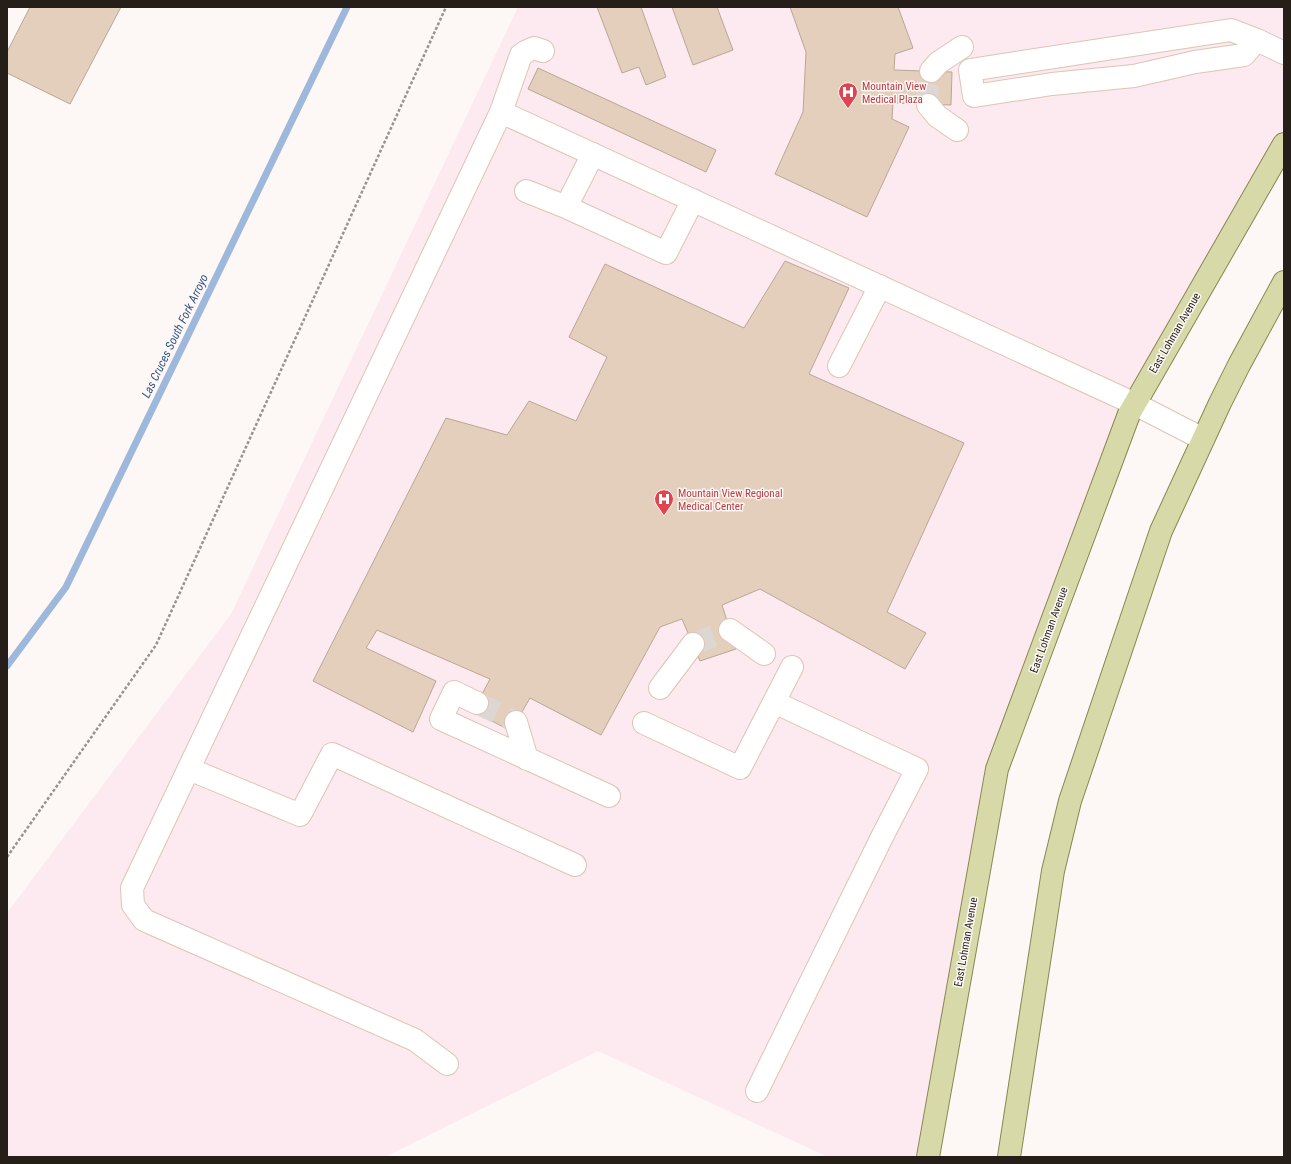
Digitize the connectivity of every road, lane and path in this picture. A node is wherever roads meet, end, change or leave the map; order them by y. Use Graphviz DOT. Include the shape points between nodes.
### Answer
graph roads {
  1 [pos="446,7"];
  2 [pos="1257,40"];
  3 [pos="962,47"];
  4 [pos="543,51"];
  5 [pos="1284,53"];
  6 [pos="931,71"];
  7 [pos="928,105"];
  8 [pos="501,112"];
  9 [pos="957,130"];
  10 [pos="1284,144"];
  11 [pos="593,154"];
  12 [pos="526,191"];
  13 [pos="693,200"];
  14 [pos="566,207"];
  15 [pos="1284,282"];
  16 [pos="880,286"];
  17 [pos="840,366"];
  18 [pos="1135,404"];
  19 [pos="1203,439"];
  20 [pos="730,630"];
  21 [pos="692,644"];
  22 [pos="764,654"];
  23 [pos="792,667"];
  24 [pos="660,688"];
  25 [pos="478,702"];
  26 [pos="774,702"];
  27 [pos="516,722"];
  28 [pos="644,723"];
  29 [pos="527,759"];
  30 [pos="189,769"];
  31 [pos="609,796"];
  32 [pos="7,857"];
  33 [pos="575,865"];
  34 [pos="447,1064"];
  35 [pos="757,1091"];
  36 [pos="928,1157"];
  37 [pos="1009,1157"];
  1 -- 32 [label="path" via="156,645"];
  2 -- 2 [label="lane" via="1232,30 970,70 974,96 1052,84 1134,76 1194,62 1244,55"];
  2 -- 5 [label="lane"];
  3 -- 6 [label="lane" via="938,63"];
  4 -- 8 [label="lane" via="534,48 521,55"];
  7 -- 9 [label="lane" via="937,116"];
  8 -- 11 [label="lane"];
  8 -- 30 [label="lane"];
  10 -- 18 [label="main road, East Lohman Avenue"];
  11 -- 13 [label="lane"];
  11 -- 14 [label="lane"];
  12 -- 14 [label="lane"];
  13 -- 14 [label="lane" via="666,253"];
  13 -- 16 [label="lane"];
  15 -- 19 [label="main road"];
  16 -- 17 [label="lane"];
  16 -- 18 [label="lane"];
  18 -- 19 [label="lane"];
  18 -- 36 [label="main road, East Lohman Avenue" via="1129,414 997,770"];
  19 -- 37 [label="main road" via="1161,531 1070,801 1053,871"];
  20 -- 22 [label="lane"];
  21 -- 24 [label="lane"];
  23 -- 26 [label="lane"];
  25 -- 29 [label="lane" via="454,692 441,719"];
  26 -- 28 [label="lane" via="740,768"];
  26 -- 35 [label="lane" via="917,769"];
  27 -- 29 [label="lane"];
  29 -- 31 [label="lane"];
  30 -- 33 [label="lane" via="300,815 332,754"];
  30 -- 34 [label="lane" via="132,888 133,905 144,920 415,1040"];
}
